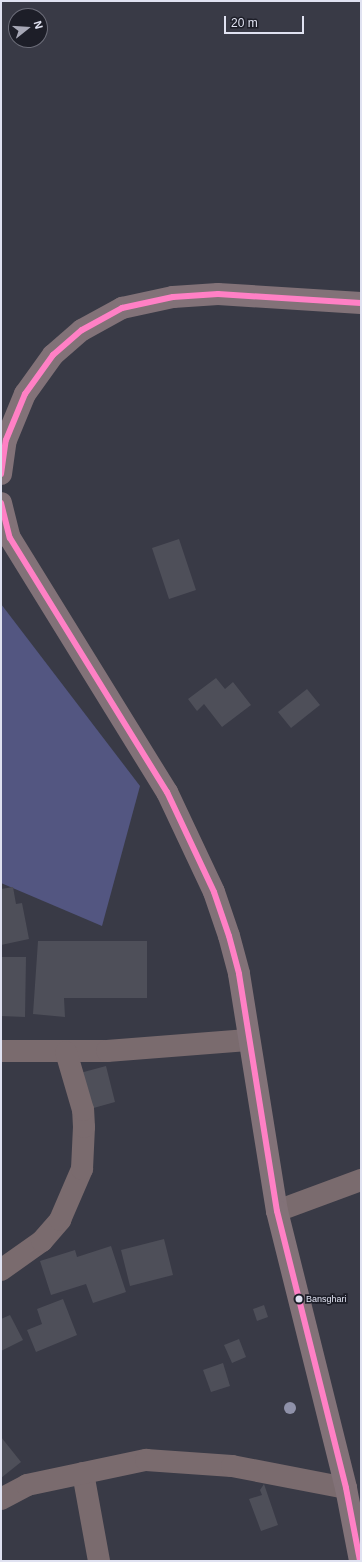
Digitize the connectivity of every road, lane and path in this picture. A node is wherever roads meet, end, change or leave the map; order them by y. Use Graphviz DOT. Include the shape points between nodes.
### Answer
graph roads {
  1 [pos="361,303"];
  2 [pos="1,474"];
  3 [pos="1,503"];
  4 [pos="248,1040"];
  5 [pos="1,1051"];
  6 [pos="66,1052"];
  7 [pos="361,1180"];
  8 [pos="277,1211"];
  9 [pos="1,1270"];
  10 [pos="83,1473"];
  11 [pos="346,1488"];
  12 [pos="1,1499"];
  13 [pos="99,1561"];
  14 [pos="360,1561"];
  1 -- 2 [label="highway" via="218,294 173,297 122,308 82,330 54,355 25,394 6,440"];
  3 -- 4 [label="highway" via="10,538 167,792 211,885 239,974"];
  4 -- 6 [label="street"];
  4 -- 8 [label="highway"];
  5 -- 6 [label="street"];
  6 -- 9 [label="street" via="83,1110 82,1169 60,1220 42,1241"];
  7 -- 8 [label="street"];
  8 -- 11 [label="highway"];
  10 -- 11 [label="street" via="146,1460 232,1466"];
  10 -- 12 [label="street" via="27,1485"];
  10 -- 13 [label="street"];
  11 -- 14 [label="highway"];
}
